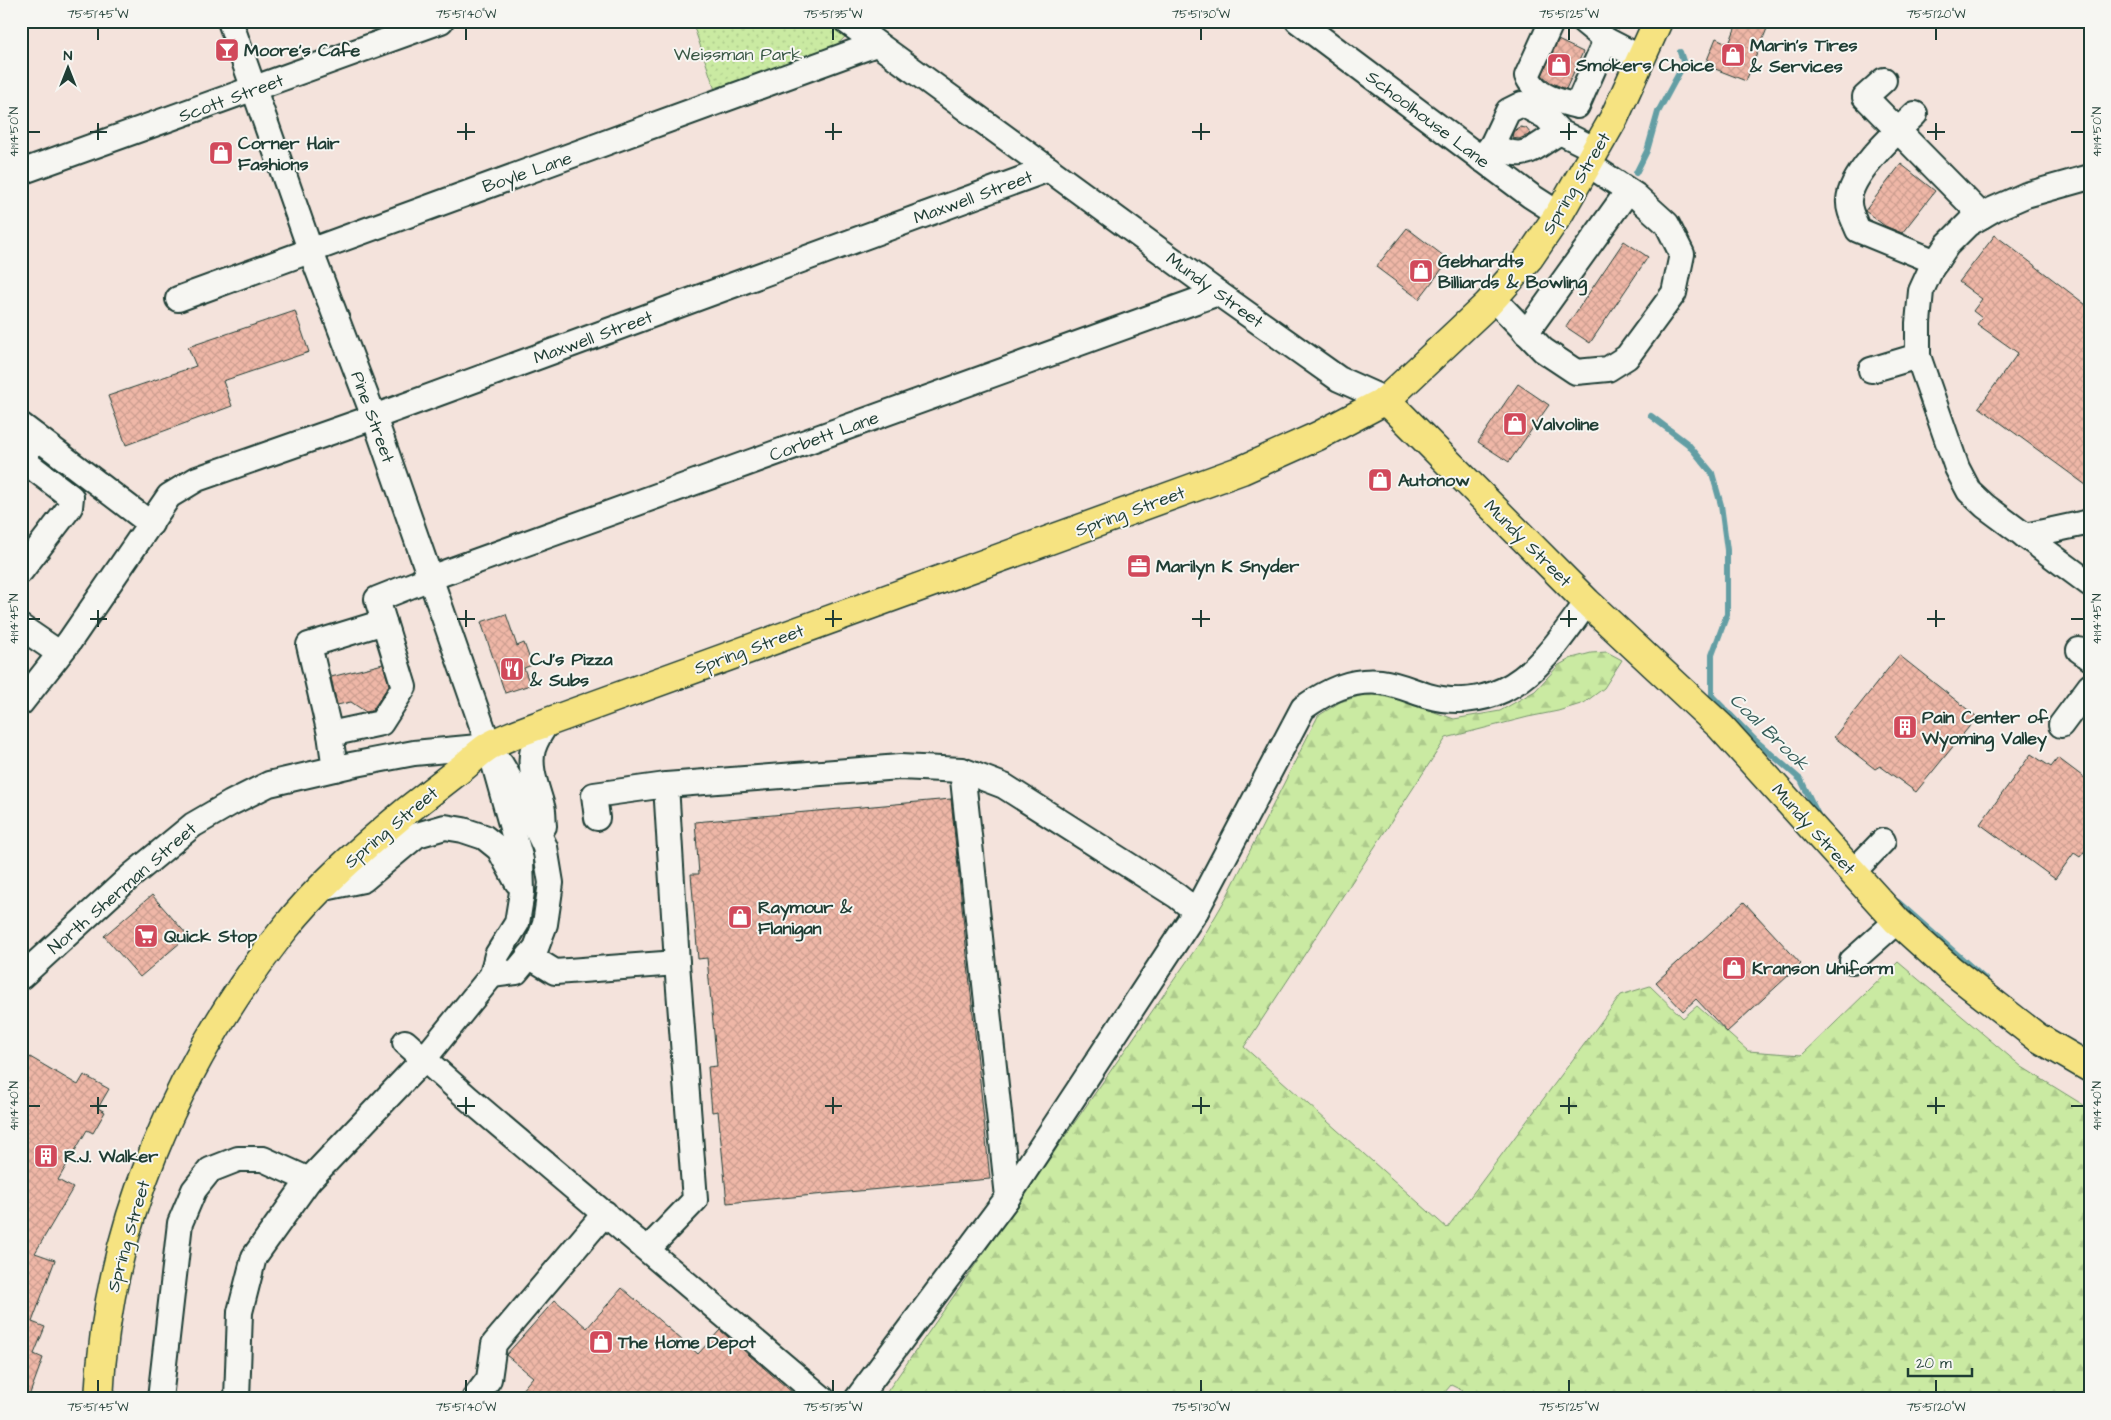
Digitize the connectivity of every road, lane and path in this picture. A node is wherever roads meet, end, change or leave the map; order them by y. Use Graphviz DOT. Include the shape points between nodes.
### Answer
graph roads {
  1 [pos="230,21"];
  2 [pos="441,21"];
  3 [pos="846,21"];
  4 [pos="1298,21"];
  5 [pos="1552,21"];
  6 [pos="1583,21"];
  7 [pos="1606,40"];
  8 [pos="1649,40"];
  9 [pos="876,44"];
  10 [pos="1884,80"];
  11 [pos="254,90"];
  12 [pos="1915,114"];
  13 [pos="1898,130"];
  14 [pos="1560,132"];
  15 [pos="1487,152"];
  16 [pos="1592,157"];
  17 [pos="1049,169"];
  18 [pos="21,172"];
  19 [pos="2090,177"];
  20 [pos="1628,191"];
  21 [pos="1559,214"];
  22 [pos="1982,216"];
  23 [pos="310,252"];
  24 [pos="1936,262"];
  25 [pos="1218,293"];
  26 [pos="1493,298"];
  27 [pos="178,299"];
  28 [pos="1526,333"];
  29 [pos="1918,356"];
  30 [pos="1871,370"];
  31 [pos="1386,400"];
  32 [pos="374,417"];
  33 [pos="28,430"];
  34 [pos="26,476"];
  35 [pos="2090,522"];
  36 [pos="151,524"];
  37 [pos="2025,536"];
  38 [pos="21,571"];
  39 [pos="430,578"];
  40 [pos="2090,584"];
  41 [pos="1587,602"];
  42 [pos="384,622"];
  43 [pos="21,627"];
  44 [pos="59,654"];
  45 [pos="2090,686"];
  46 [pos="21,703"];
  47 [pos="548,722"];
  48 [pos="2061,725"];
  49 [pos="330,734"];
  50 [pos="489,746"];
  51 [pos="335,769"];
  52 [pos="962,770"];
  53 [pos="666,785"];
  54 [pos="597,818"];
  55 [pos="1882,841"];
  56 [pos="545,847"];
  57 [pos="1853,872"];
  58 [pos="320,890"];
  59 [pos="522,892"];
  60 [pos="1196,911"];
  61 [pos="1897,921"];
  62 [pos="529,956"];
  63 [pos="1852,961"];
  64 [pos="677,963"];
  65 [pos="492,975"];
  66 [pos="21,977"];
  67 [pos="405,1042"];
  68 [pos="424,1059"];
  69 [pos="2090,1068"];
  70 [pos="309,1180"];
  71 [pos="1008,1197"];
  72 [pos="604,1213"];
  73 [pos="648,1249"];
  74 [pos="99,1399"];
  75 [pos="160,1399"];
  76 [pos="236,1399"];
  77 [pos="474,1399"];
  78 [pos="823,1399"];
  79 [pos="857,1399"];
  1 -- 11 [label="street, Pine Street"];
  2 -- 11 [label="street, Scott Street"];
  3 -- 9 [label="street, Mundy Street"];
  4 -- 15 [label="street, Schoolhouse Lane"];
  5 -- 7 [label="street" via="1527,76 1534,88 1550,99 1577,106"];
  6 -- 7 [label="street"];
  7 -- 8 [label="street"];
  8 -- 16 [label="main road, Spring Street" via="1614,118"];
  9 -- 17 [label="street, Mundy Street"];
  9 -- 23 [label="street, Boyle Lane"];
  10 -- 13 [label="street" via="1865,97"];
  11 -- 18 [label="street, Scott Street"];
  11 -- 23 [label="street, Pine Street"];
  12 -- 13 [label="street"];
  13 -- 22 [label="street" via="1942,162"];
  13 -- 24 [label="street" via="1855,178 1849,199 1850,210 1858,230"];
  14 -- 15 [label="street" via="1525,154"];
  14 -- 15 [label="street" via="1546,117 1522,104 1508,111"];
  14 -- 16 [label="street"];
  15 -- 21 [label="street, Schoolhouse Lane"];
  16 -- 20 [label="street"];
  16 -- 21 [label="main road, Spring Street"];
  17 -- 25 [label="street, Mundy Street"];
  17 -- 32 [label="street, Maxwell Street"];
  19 -- 22 [label="street" via="2026,194"];
  20 -- 28 [label="street"];
  20 -- 28 [label="street" via="1666,224 1682,254 1674,293 1627,357 1608,370 1576,372"];
  21 -- 26 [label="main road, Spring Street" via="1529,258"];
  22 -- 24 [label="street" via="1968,224 1947,245"];
  23 -- 27 [label="street, Boyle Lane"];
  23 -- 32 [label="street, Pine Street"];
  24 -- 29 [label="street" via="1921,291"];
  25 -- 31 [label="street, Mundy Street" via="1339,379"];
  25 -- 39 [label="street, Corbett Lane"];
  26 -- 28 [label="street"];
  26 -- 31 [label="main road, Spring Street"];
  29 -- 30 [label="street"];
  29 -- 37 [label="street" via="1957,468 1969,491"];
  31 -- 41 [label="main road, Mundy Street"];
  31 -- 47 [label="main road, Spring Street" via="1318,436 1242,470"];
  32 -- 36 [label="street, Maxwell Street" via="197,479 169,496"];
  32 -- 39 [label="street, Pine Street"];
  33 -- 34 [label="street"];
  33 -- 36 [label="street"];
  34 -- 38 [label="street" via="71,498 70,507"];
  35 -- 37 [label="street"];
  36 -- 44 [label="street, Maxwell Street"];
  37 -- 40 [label="street"];
  39 -- 42 [label="street, Corbett Lane" via="377,600"];
  39 -- 50 [label="street, Pine Street"];
  41 -- 57 [label="main road, Mundy Street" via="1721,728"];
  41 -- 60 [label="street" via="1545,656 1504,690 1483,697 1455,700 1380,682 1351,684 1327,691 1303,708"];
  42 -- 49 [label="street" via="404,687 381,722"];
  42 -- 49 [label="street" via="310,645"];
  43 -- 44 [label="street"];
  44 -- 46 [label="street, Maxwell Street"];
  45 -- 48 [label="street"];
  47 -- 50 [label="main road, Spring Street"];
  47 -- 56 [label="street" via="532,750 532,766 543,808"];
  49 -- 51 [label="street"];
  50 -- 51 [label="street, North Sherman Street" via="414,753"];
  50 -- 56 [label="street" via="510,778"];
  50 -- 58 [label="main road, Spring Street" via="371,840"];
  50 -- 59 [label="street" via="521,860"];
  51 -- 66 [label="street, North Sherman Street" via="269,784 193,825 131,876"];
  52 -- 53 [label="street" via="900,767"];
  52 -- 60 [label="street" via="1004,786"];
  52 -- 71 [label="street"];
  53 -- 54 [label="street" via="594,796"];
  53 -- 64 [label="street"];
  55 -- 57 [label="street"];
  56 -- 62 [label="street" via="551,884 545,924 536,948"];
  57 -- 61 [label="main road, Mundy Street"];
  58 -- 59 [label="street" via="363,880 417,835 445,827 484,837 492,843 500,850"];
  58 -- 74 [label="main road, Spring Street" via="283,932 241,990 201,1052 160,1135 132,1209 112,1287 100,1368"];
  59 -- 65 [label="street" via="517,923 497,955"];
  60 -- 71 [label="street"];
  61 -- 63 [label="street"];
  61 -- 69 [label="main road, Mundy Street" via="1951,970 2030,1031"];
  62 -- 64 [label="street" via="555,972"];
  62 -- 65 [label="street" via="516,972"];
  64 -- 73 [label="street" via="695,1200"];
  65 -- 68 [label="street"];
  67 -- 68 [label="street"];
  68 -- 70 [label="street"];
  68 -- 72 [label="street"];
  70 -- 75 [label="street" via="263,1159 238,1159 210,1170 194,1190 180,1223"];
  70 -- 76 [label="street" via="254,1257 240,1312"];
  71 -- 79 [label="street"];
  72 -- 73 [label="street"];
  72 -- 77 [label="street" via="494,1344 489,1379"];
  73 -- 78 [label="street"];
}
